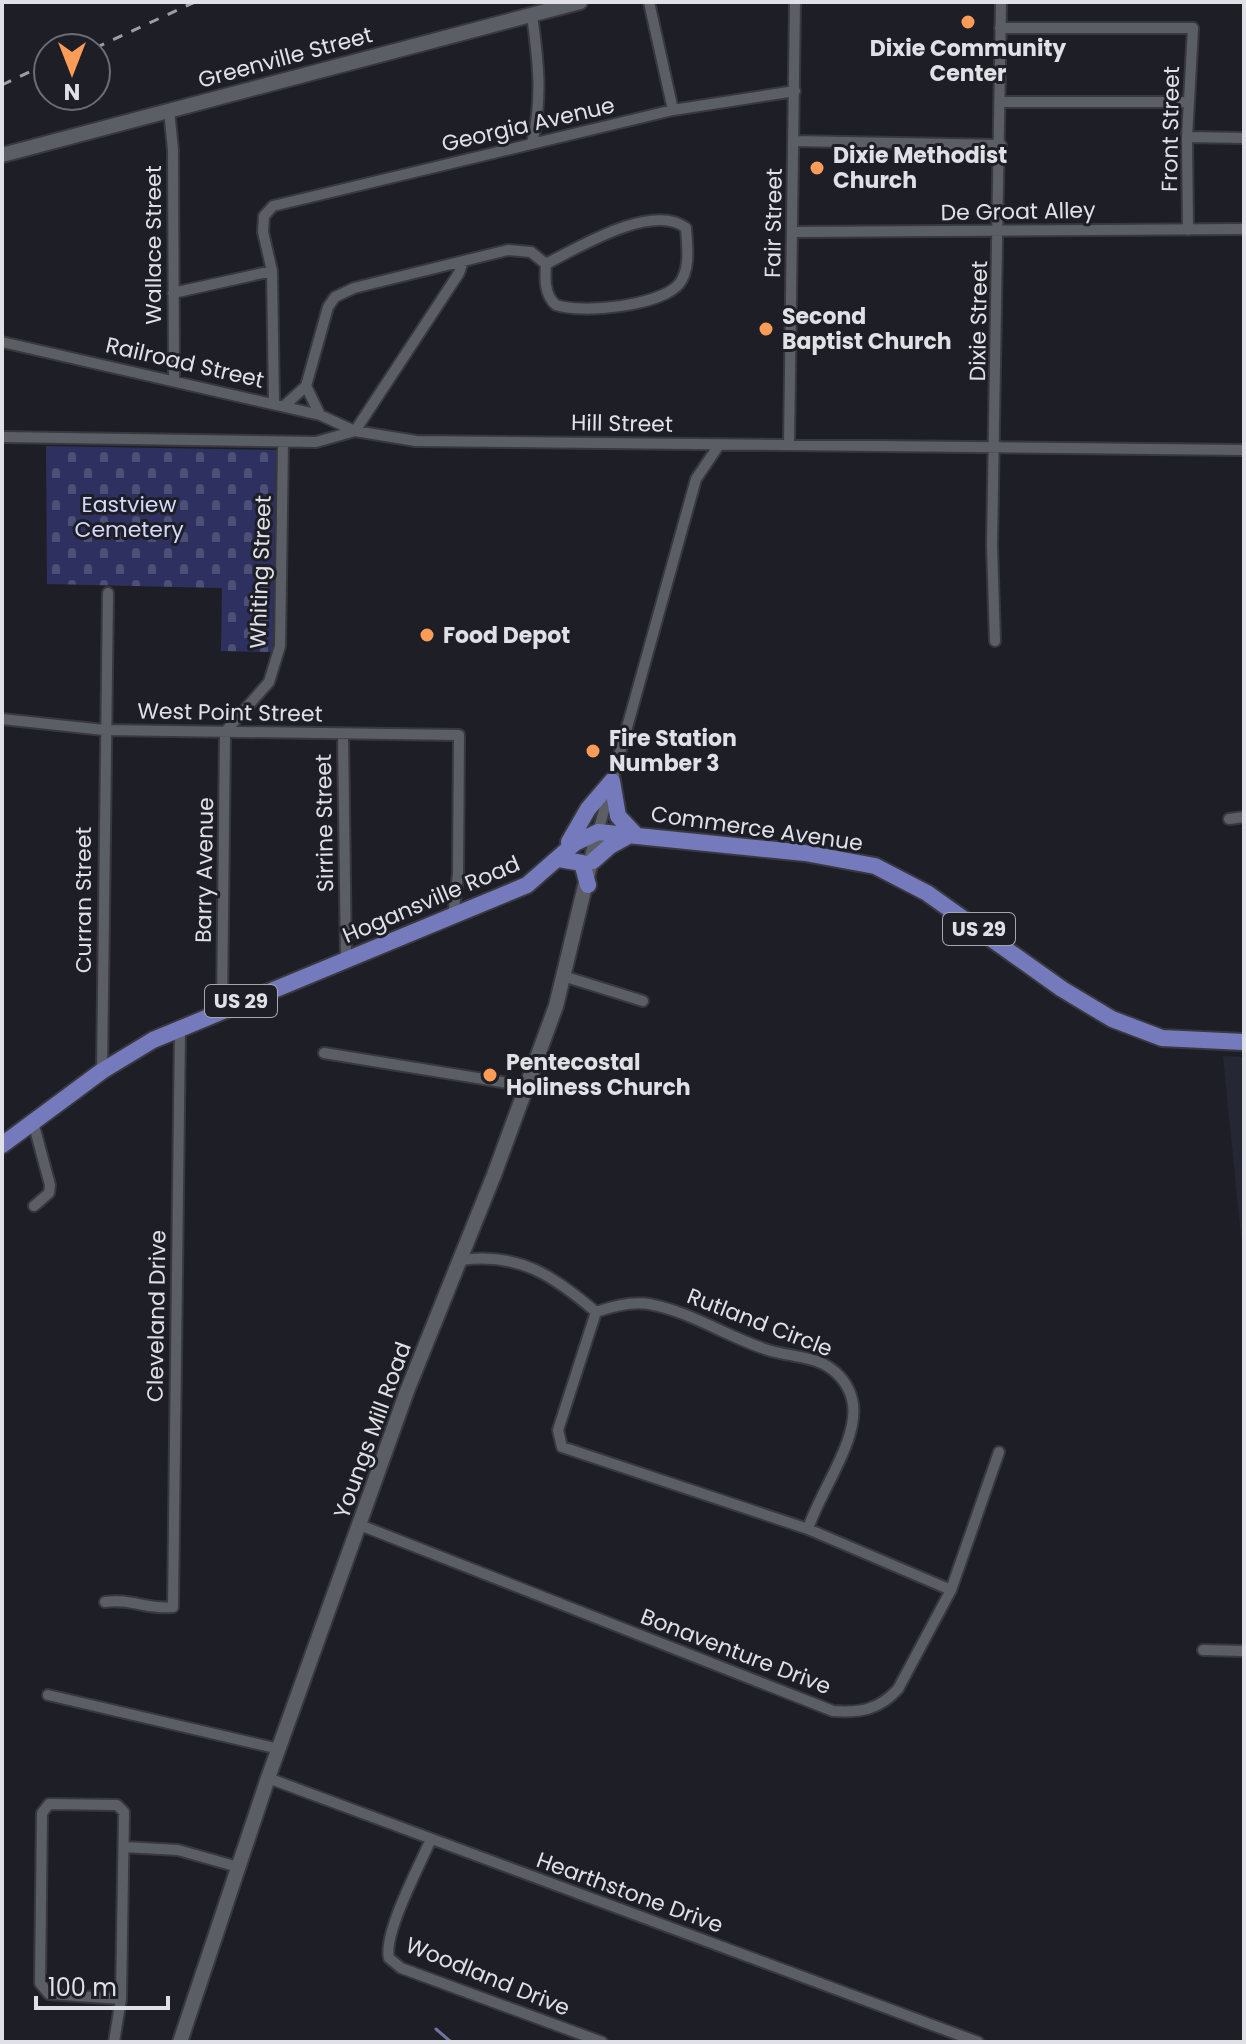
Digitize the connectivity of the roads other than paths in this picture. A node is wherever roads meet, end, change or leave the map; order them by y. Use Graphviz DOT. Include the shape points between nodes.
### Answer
graph roads {
  1 [pos="580,2"];
  2 [pos="649,2"];
  3 [pos="795,2"];
  4 [pos="1001,2"];
  5 [pos="532,15"];
  6 [pos="1000,28"];
  7 [pos="795,91"];
  8 [pos="1001,102"];
  9 [pos="1189,102"];
  10 [pos="169,110"];
  11 [pos="673,110"];
  12 [pos="1187,137"];
  13 [pos="1244,138"];
  14 [pos="794,141"];
  15 [pos="532,143"];
  16 [pos="1001,145"];
  17 [pos="2,155"];
  18 [pos="1244,229"];
  19 [pos="1188,230"];
  20 [pos="1000,231"];
  21 [pos="792,232"];
  22 [pos="463,261"];
  23 [pos="546,264"];
  24 [pos="272,271"];
  25 [pos="173,293"];
  26 [pos="2,342"];
  27 [pos="174,379"];
  28 [pos="306,386"];
  29 [pos="279,405"];
  30 [pos="320,415"];
  31 [pos="355,431"];
  32 [pos="2,437"];
  33 [pos="283,443"];
  34 [pos="719,445"];
  35 [pos="789,445"];
  36 [pos="996,448"];
  37 [pos="1244,450"];
  38 [pos="108,593"];
  39 [pos="995,641"];
  40 [pos="2,719"];
  41 [pos="104,730"];
  42 [pos="225,732"];
  43 [pos="343,734"];
  44 [pos="612,781"];
  45 [pos="1244,817"];
  46 [pos="1229,819"];
  47 [pos="598,832"];
  48 [pos="634,833"];
  49 [pos="559,859"];
  50 [pos="593,861"];
  51 [pos="588,885"];
  52 [pos="453,917"];
  53 [pos="346,959"];
  54 [pos="563,976"];
  55 [pos="643,1001"];
  56 [pos="222,1009"];
  57 [pos="180,1026"];
  58 [pos="1244,1042"];
  59 [pos="324,1053"];
  60 [pos="102,1071"];
  61 [pos="526,1086"];
  62 [pos="33,1122"];
  63 [pos="2,1136"];
  64 [pos="2,1145"];
  65 [pos="34,1206"];
  66 [pos="461,1260"];
  67 [pos="596,1312"];
  68 [pos="999,1452"];
  69 [pos="360,1525"];
  70 [pos="808,1529"];
  71 [pos="951,1590"];
  72 [pos="105,1602"];
  73 [pos="1203,1650"];
  74 [pos="1244,1651"];
  75 [pos="48,1695"];
  76 [pos="279,1749"];
  77 [pos="268,1778"];
  78 [pos="431,1839"];
  79 [pos="124,1847"];
  80 [pos="238,1867"];
  81 [pos="121,1999"];
  82 [pos="114,2042"];
  83 [pos="180,2042"];
  84 [pos="602,2042"];
  85 [pos="978,2042"];
  1 -- 5 [label="street, Greenville Street"];
  2 -- 11 [label="street"];
  3 -- 7 [label="street, Fair Street"];
  4 -- 6 [label="street, Dixie Street"];
  5 -- 10 [label="street, Greenville Street"];
  5 -- 15 [label="street" via="540,71"];
  6 -- 8 [label="street, Dixie Street"];
  6 -- 9 [label="street, Front Street" via="1193,28"];
  7 -- 11 [label="street, Georgia Avenue"];
  7 -- 14 [label="street, Fair Street"];
  8 -- 9 [label="street"];
  8 -- 16 [label="street, Dixie Street"];
  9 -- 12 [label="street, Front Street"];
  10 -- 17 [label="street, Greenville Street"];
  10 -- 25 [label="street, Wallace Street"];
  11 -- 15 [label="street, Georgia Avenue"];
  12 -- 13 [label="street"];
  12 -- 19 [label="street, Front Street"];
  14 -- 16 [label="street"];
  14 -- 21 [label="street, Fair Street"];
  15 -- 24 [label="street, Georgia Avenue" via="273,206 264,216 263,232"];
  16 -- 20 [label="street, Dixie Street"];
  18 -- 19 [label="street, De Groat Alley"];
  19 -- 20 [label="street, De Groat Alley"];
  20 -- 21 [label="street, De Groat Alley"];
  20 -- 36 [label="street, Dixie Street"];
  21 -- 35 [label="street, Fair Street"];
  22 -- 23 [label="street" via="508,250 531,252"];
  22 -- 28 [label="street" via="335,297"];
  22 -- 31 [label="street"];
  23 -- 23 [label="street" via="606,234 655,219 666,218 686,228 687,267 678,285 648,301 606,307 556,305 545,282"];
  24 -- 25 [label="street"];
  24 -- 29 [label="street"];
  25 -- 27 [label="street, Wallace Street"];
  26 -- 27 [label="street, Railroad Street"];
  27 -- 29 [label="street, Railroad Street"];
  28 -- 29 [label="street"];
  28 -- 30 [label="street"];
  29 -- 30 [label="street, Railroad Street"];
  30 -- 31 [label="street, Railroad Street"];
  31 -- 33 [label="street, Hill Street" via="316,442"];
  31 -- 34 [label="street, Hill Street" via="432,441"];
  32 -- 33 [label="street, Hill Street"];
  33 -- 42 [label="street, Whiting Street" via="280,646 269,682"];
  34 -- 35 [label="street, Hill Street"];
  34 -- 44 [label="street" via="696,479"];
  35 -- 36 [label="street, Hill Street"];
  36 -- 37 [label="street, Hill Street"];
  36 -- 39 [label="street, Dixie Street"];
  38 -- 41 [label="street, Curran Street"];
  40 -- 41 [label="street, West Point Street"];
  41 -- 42 [label="street, West Point Street"];
  41 -- 60 [label="street, Curran Street"];
  42 -- 43 [label="street, West Point Street"];
  42 -- 56 [label="street, Barry Avenue"];
  43 -- 52 [label="street, West Point Street" via="459,735"];
  43 -- 53 [label="street, Sirrine Street"];
  44 -- 47 [label="street"];
  44 -- 48 [label="main road" via="618,816"];
  44 -- 49 [label="main road" via="588,809"];
  45 -- 46 [label="street"];
  47 -- 48 [label="main road, Commerce Avenue / US 29"];
  47 -- 49 [label="main road, Hogansville Road / US 29" via="588,834"];
  47 -- 50 [label="street, Youngs Mill Road"];
  48 -- 50 [label="main road"];
  48 -- 58 [label="main road, Commerce Avenue / US 29" via="875,866 927,893 1112,1019 1162,1038"];
  49 -- 51 [label="main road" via="582,863"];
  49 -- 52 [label="main road, Hogansville Road / US 29" via="527,885"];
  50 -- 51 [label="street, Youngs Mill Road"];
  51 -- 54 [label="street, Youngs Mill Road"];
  52 -- 53 [label="main road, Hogansville Road / US 29"];
  53 -- 56 [label="main road, Hogansville Road / US 29"];
  54 -- 55 [label="street"];
  54 -- 61 [label="street, Youngs Mill Road"];
  56 -- 57 [label="main road, Hogansville Road / US 29"];
  57 -- 60 [label="main road, Hogansville Road / US 29"];
  57 -- 72 [label="street, Cleveland Drive" via="173,1607"];
  59 -- 61 [label="street"];
  60 -- 62 [label="main road, Hogansville Road / US 29"];
  61 -- 66 [label="street, Youngs Mill Road"];
  62 -- 64 [label="main road, Hogansville Road / US 29"];
  62 -- 65 [label="street" via="50,1185 49,1193"];
  63 -- 64 [label="street"];
  66 -- 67 [label="street" via="516,1262 555,1277"];
  66 -- 69 [label="street, Youngs Mill Road"];
  67 -- 70 [label="street" via="558,1430 562,1447"];
  67 -- 70 [label="street, Rutland Circle" via="646,1303 682,1312 767,1350 825,1364 847,1382 853,1413 848,1440"];
  68 -- 71 [label="street, Bonaventure Drive"];
  69 -- 71 [label="street, Bonaventure Drive" via="833,1711 858,1713 888,1701"];
  69 -- 76 [label="street, Youngs Mill Road"];
  70 -- 71 [label="street"];
  73 -- 74 [label="street"];
  75 -- 76 [label="street"];
  76 -- 77 [label="street, Youngs Mill Road"];
  77 -- 78 [label="street, Hearthstone Drive"];
  77 -- 80 [label="street, Youngs Mill Road"];
  78 -- 84 [label="street, Woodland Drive" via="400,1914 389,1958 401,1968"];
  78 -- 85 [label="street, Hearthstone Drive"];
  79 -- 80 [label="street" via="178,1850"];
  79 -- 81 [label="street"];
  79 -- 81 [label="street" via="124,1812 117,1805 49,1804 42,1813 40,1983 49,1994"];
  80 -- 83 [label="street, Youngs Mill Road"];
  81 -- 82 [label="street"];
}
